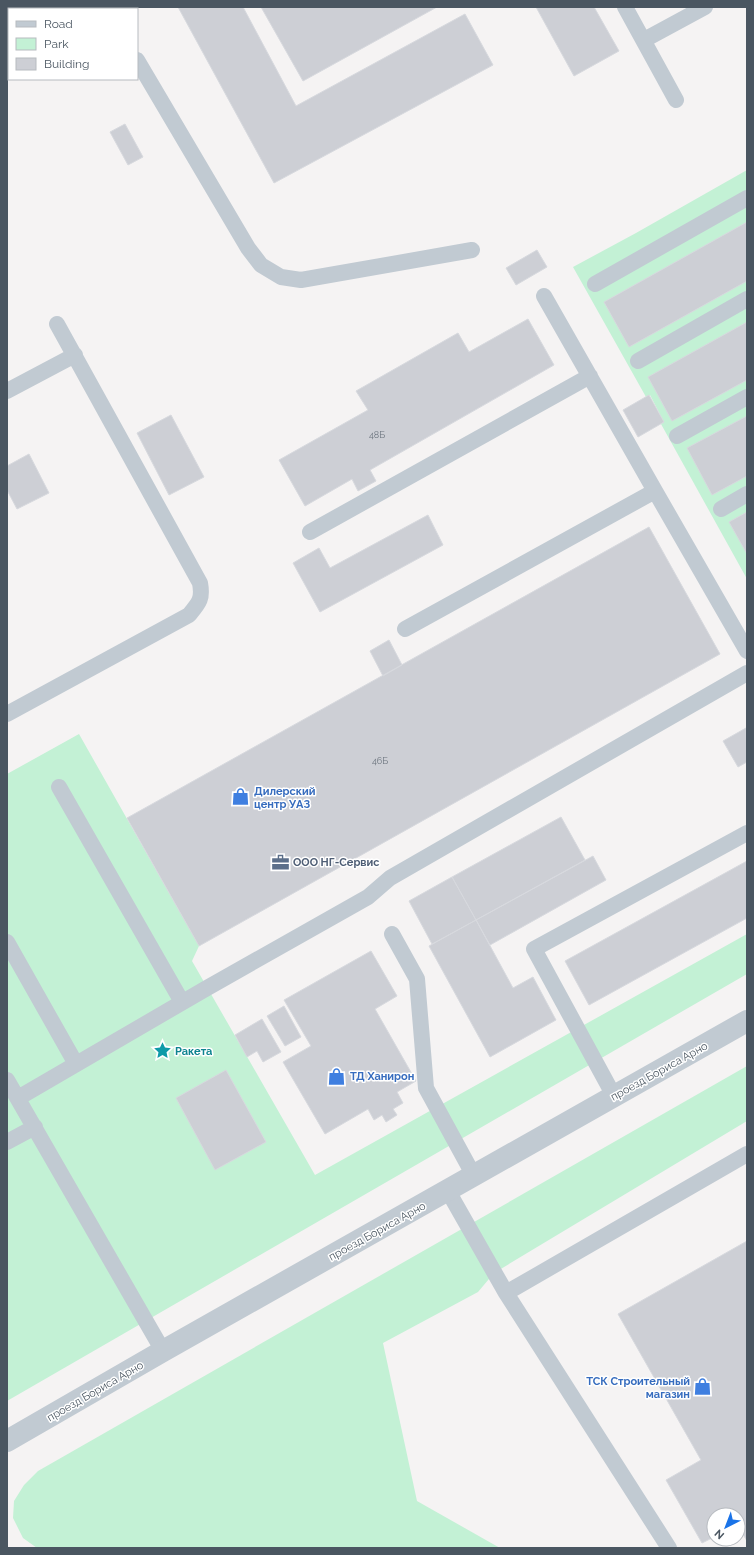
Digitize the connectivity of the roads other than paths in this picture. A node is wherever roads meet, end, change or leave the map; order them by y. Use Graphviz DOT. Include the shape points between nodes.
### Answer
graph roads {
  1 [pos="625,7"];
  2 [pos="705,7"];
  3 [pos="644,40"];
  4 [pos="138,62"];
  5 [pos="676,100"];
  6 [pos="747,198"];
  7 [pos="472,250"];
  8 [pos="595,284"];
  9 [pos="544,296"];
  10 [pos="747,299"];
  11 [pos="57,324"];
  12 [pos="74,355"];
  13 [pos="638,361"];
  14 [pos="590,376"];
  15 [pos="7,390"];
  16 [pos="747,397"];
  17 [pos="677,436"];
  18 [pos="655,491"];
  19 [pos="747,494"];
  20 [pos="721,509"];
  21 [pos="310,532"];
  22 [pos="405,629"];
  23 [pos="747,651"];
  24 [pos="747,673"];
  25 [pos="7,714"];
  26 [pos="59,787"];
  27 [pos="747,833"];
  28 [pos="392,934"];
  29 [pos="7,942"];
  30 [pos="182,1002"];
  31 [pos="747,1021"];
  32 [pos="76,1064"];
  33 [pos="8,1082"];
  34 [pos="614,1096"];
  35 [pos="18,1098"];
  36 [pos="35,1127"];
  37 [pos="7,1142"];
  38 [pos="747,1154"];
  39 [pos="474,1176"];
  40 [pos="448,1191"];
  41 [pos="506,1294"];
  42 [pos="163,1351"];
  43 [pos="7,1442"];
  44 [pos="669,1548"];
  1 -- 3 [label="lane"];
  2 -- 3 [label="lane"];
  3 -- 5 [label="lane"];
  4 -- 7 [label="lane" via="248,248 261,265 280,277 301,280"];
  6 -- 8 [label="lane"];
  9 -- 14 [label="lane"];
  10 -- 13 [label="lane"];
  11 -- 12 [label="lane"];
  12 -- 15 [label="lane"];
  12 -- 25 [label="lane" via="200,583 202,594 189,615"];
  14 -- 18 [label="lane"];
  14 -- 21 [label="lane"];
  16 -- 17 [label="lane"];
  18 -- 22 [label="lane"];
  18 -- 23 [label="lane"];
  19 -- 20 [label="lane"];
  24 -- 30 [label="lane" via="390,878 368,896"];
  26 -- 30 [label="lane"];
  27 -- 34 [label="lane" via="534,949"];
  28 -- 39 [label="lane" via="417,979 426,1088"];
  29 -- 32 [label="lane"];
  30 -- 32 [label="lane"];
  31 -- 34 [label="street, проезд Бориса Арно"];
  32 -- 35 [label="lane"];
  33 -- 35 [label="lane"];
  34 -- 39 [label="street, проезд Бориса Арно"];
  35 -- 36 [label="lane"];
  36 -- 37 [label="lane"];
  36 -- 42 [label="lane"];
  38 -- 41 [label="lane"];
  39 -- 40 [label="street, проезд Бориса Арно"];
  40 -- 41 [label="lane"];
  40 -- 42 [label="street, проезд Бориса Арно"];
  41 -- 44 [label="lane"];
  42 -- 43 [label="street, проезд Бориса Арно"];
}
